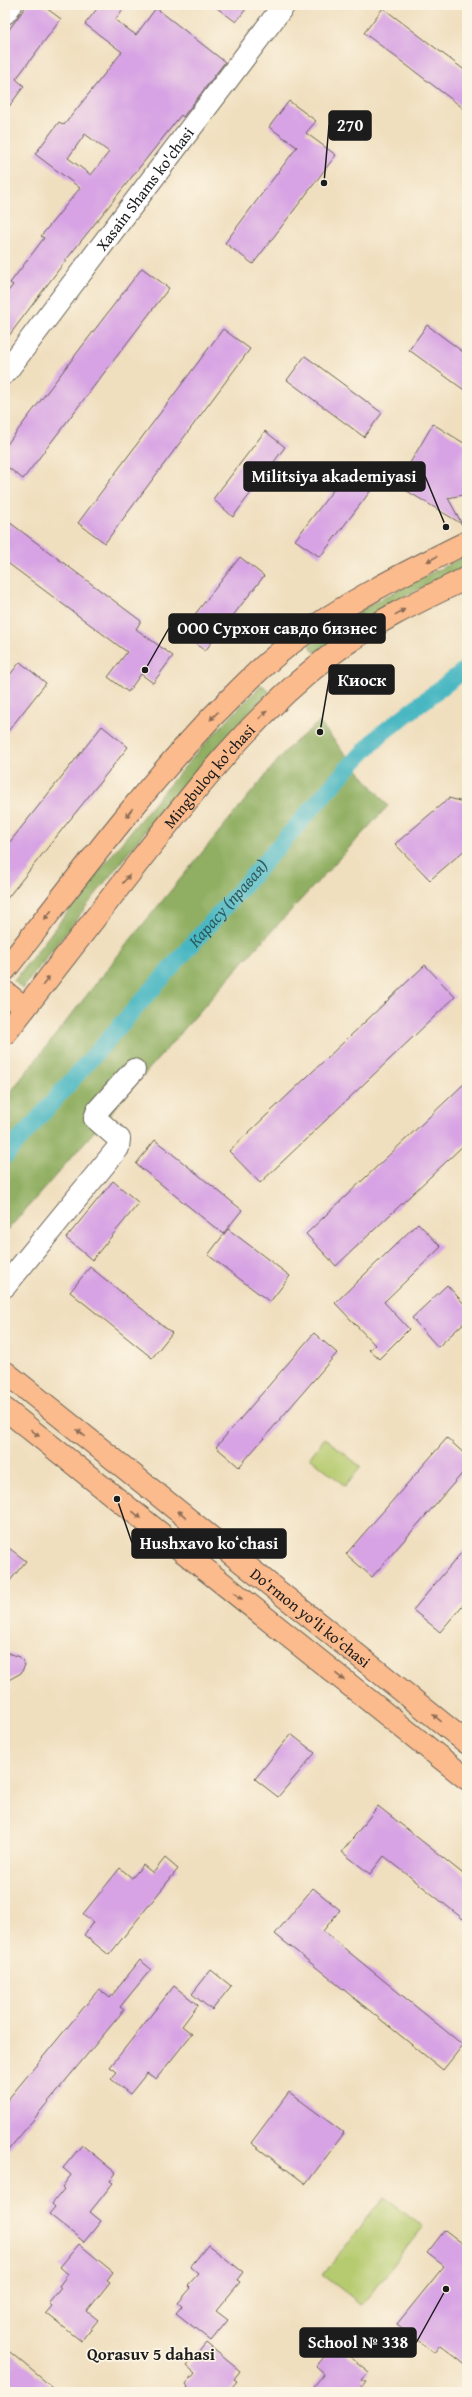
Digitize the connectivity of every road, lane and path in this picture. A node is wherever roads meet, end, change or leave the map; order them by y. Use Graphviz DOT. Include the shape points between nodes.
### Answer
graph roads {
  1 [pos="11,5"];
  2 [pos="284,5"];
  3 [pos="5,13"];
  4 [pos="5,373"];
  5 [pos="467,542"];
  6 [pos="467,578"];
  7 [pos="278,654"];
  8 [pos="301,680"];
  9 [pos="5,970"];
  10 [pos="5,992"];
  11 [pos="25,1008"];
  12 [pos="5,1034"];
  13 [pos="134,1070"];
  14 [pos="5,1286"];
  15 [pos="5,1372"];
  16 [pos="5,1409"];
  17 [pos="467,1743"];
  18 [pos="467,1779"];
  1 -- 3 [label="street"];
  2 -- 4 [label="street, Xasain Shams ko'chasi"];
  5 -- 7 [label="main road, one-way" via="367,594 311,629"];
  8 -- 6 [label="main road, Mingbuloq ko'chasi, one-way" via="361,634 436,592"];
  7 -- 8 [label="main road"];
  7 -- 9 [label="main road, one-way" via="232,697 166,768"];
  11 -- 8 [label="main road, Mingbuloq ko'chasi, one-way" via="208,774 260,717"];
  10 -- 11 [label="main road"];
  11 -- 12 [label="main road, Mingbuloq ko'chasi"];
  13 -- 14 [label="street" via="98,1110 95,1118 120,1139 118,1148"];
  17 -- 15 [label="main road, Do‘rmon yo‘li ko‘chasi, one-way"];
  16 -- 18 [label="main road, Do‘rmon yo‘li ko‘chasi, one-way"];
}
